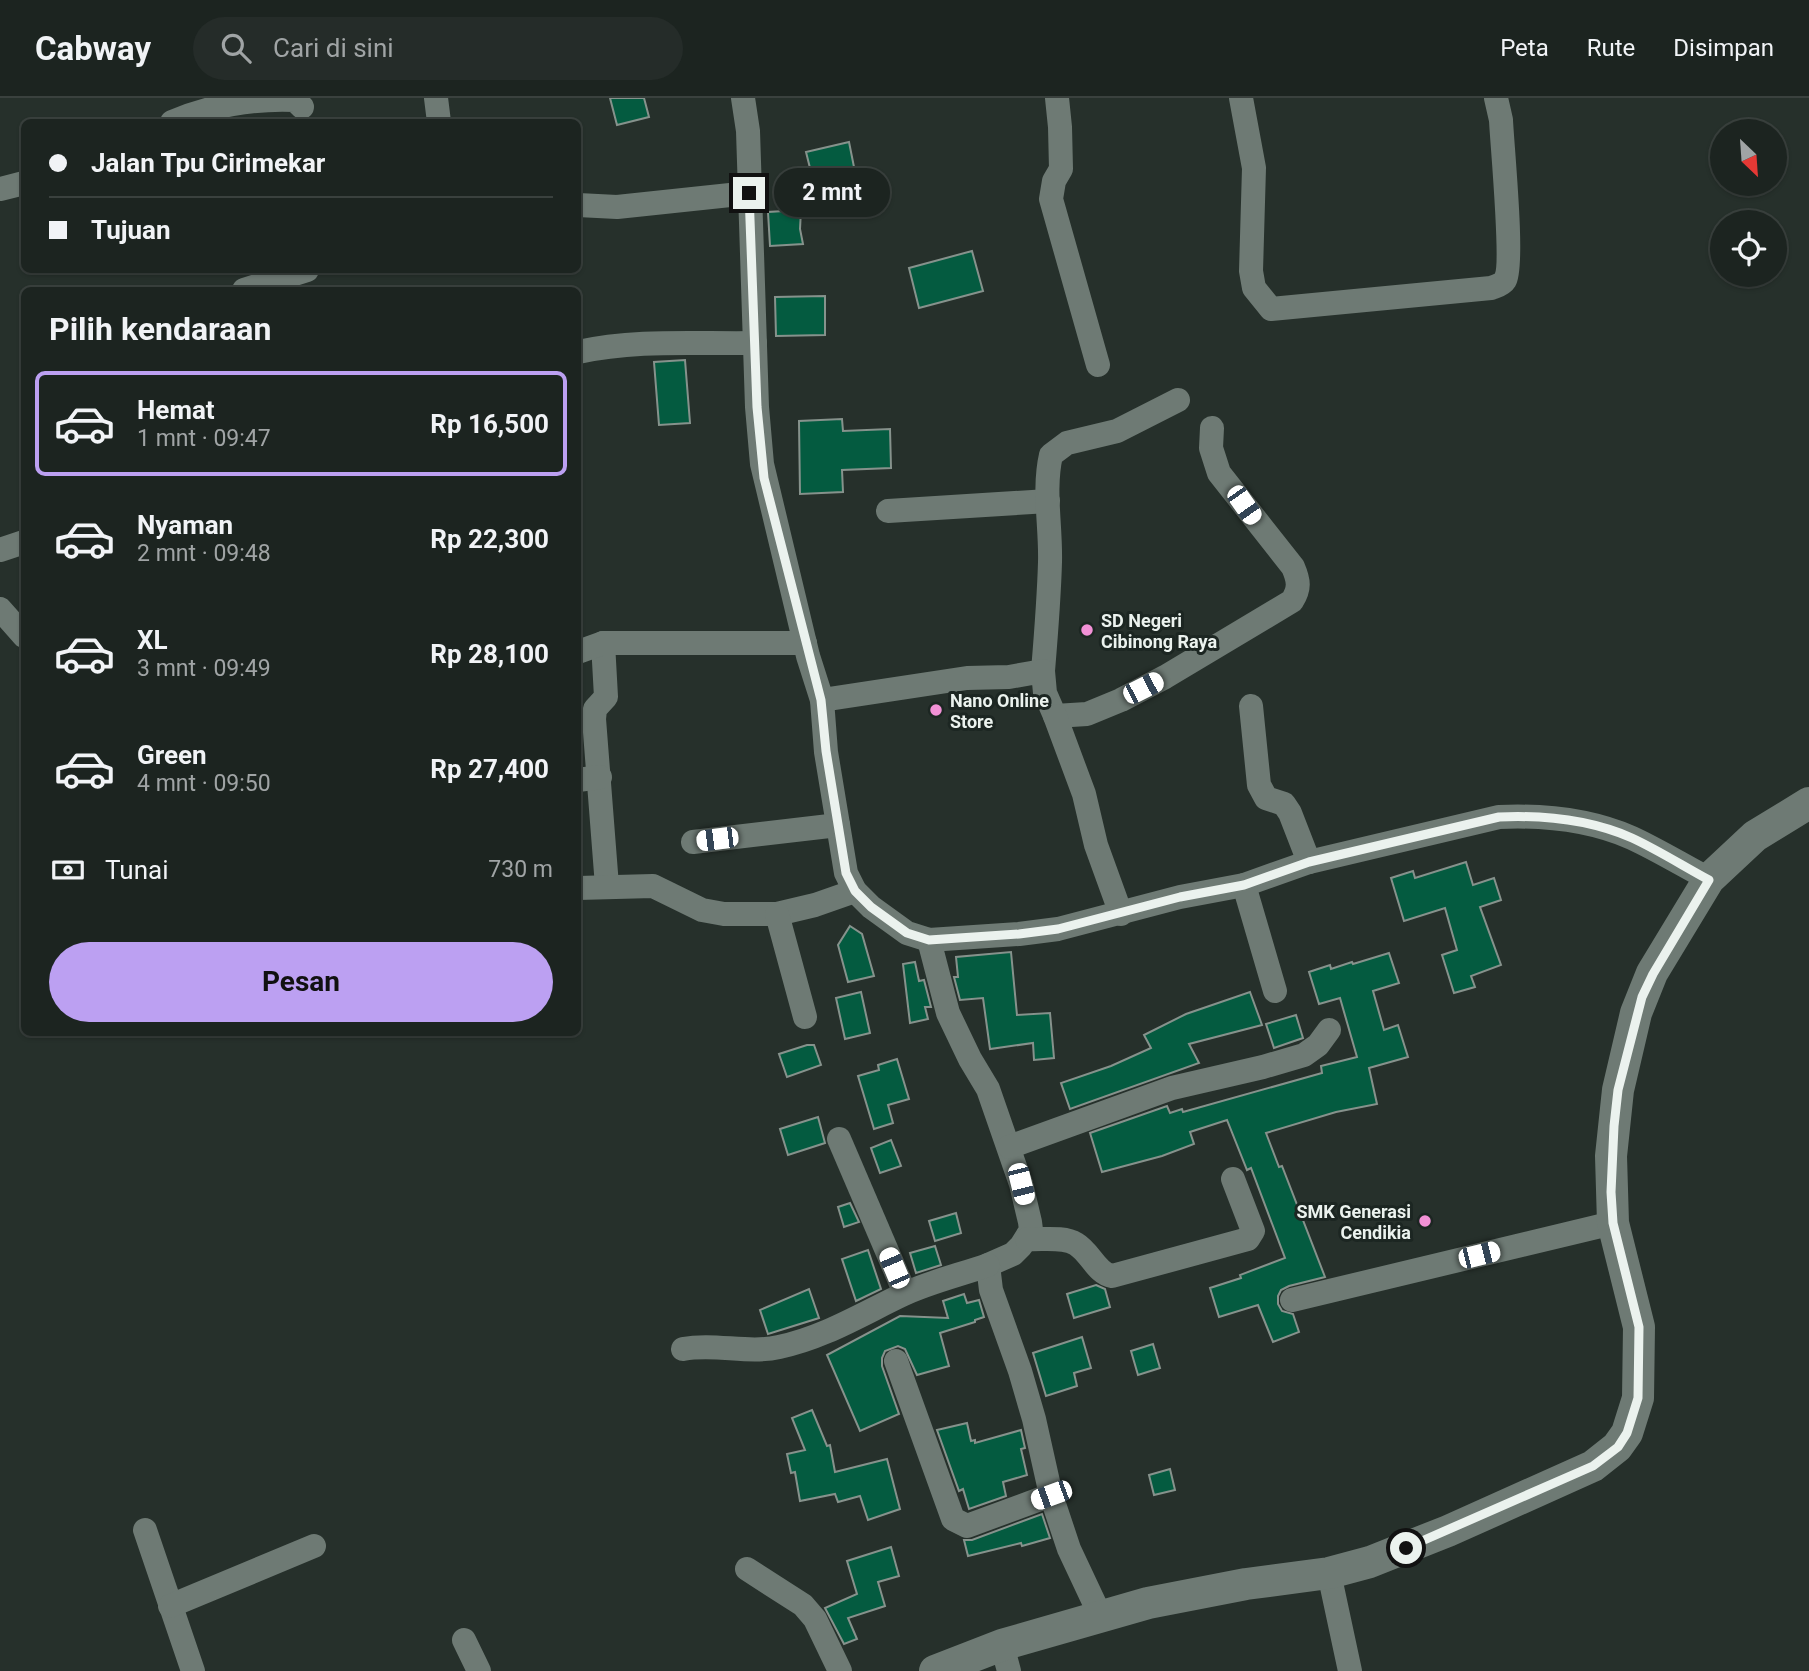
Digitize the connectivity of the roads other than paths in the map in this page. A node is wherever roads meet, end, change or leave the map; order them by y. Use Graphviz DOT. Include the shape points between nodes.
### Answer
graph roads {
  1 [pos="436,98"];
  2 [pos="743,98"];
  3 [pos="1057,98"];
  4 [pos="1241,98"];
  5 [pos="1496,98"];
  6 [pos="305,109"];
  7 [pos="179,119"];
  8 [pos="439,119"];
  9 [pos="21,184"];
  10 [pos="0,189"];
  11 [pos="749,193"];
  12 [pos="581,205"];
  13 [pos="304,275"];
  14 [pos="256,287"];
  15 [pos="755,343"];
  16 [pos="581,351"];
  17 [pos="1098,365"];
  18 [pos="1178,400"];
  19 [pos="1212,428"];
  20 [pos="1048,501"];
  21 [pos="888,510"];
  22 [pos="21,543"];
  23 [pos="0,550"];
  24 [pos="0,609"];
  25 [pos="21,633"];
  26 [pos="603,643"];
  27 [pos="806,643"];
  28 [pos="581,651"];
  29 [pos="1043,671"];
  30 [pos="821,700"];
  31 [pos="1251,706"];
  32 [pos="1055,716"];
  33 [pos="589,779"];
  34 [pos="1809,803"];
  35 [pos="838,825"];
  36 [pos="693,842"];
  37 [pos="1309,862"];
  38 [pos="1709,880"];
  39 [pos="1244,885"];
  40 [pos="607,886"];
  41 [pos="581,888"];
  42 [pos="855,891"];
  43 [pos="776,914"];
  44 [pos="1121,914"];
  45 [pos="929,940"];
  46 [pos="1275,991"];
  47 [pos="805,1017"];
  48 [pos="1329,1030"];
  49 [pos="839,1139"];
  50 [pos="1009,1147"];
  51 [pos="1233,1179"];
  52 [pos="1613,1223"];
  53 [pos="1027,1239"];
  54 [pos="988,1265"];
  55 [pos="905,1293"];
  56 [pos="1292,1300"];
  57 [pos="683,1349"];
  58 [pos="896,1361"];
  59 [pos="1051,1495"];
  60 [pos="145,1530"];
  61 [pos="314,1546"];
  62 [pos="747,1569"];
  63 [pos="1329,1573"];
  64 [pos="170,1606"];
  65 [pos="1100,1615"];
  66 [pos="464,1640"];
  67 [pos="1006,1658"];
  68 [pos="193,1671"];
  69 [pos="479,1671"];
  70 [pos="840,1671"];
  71 [pos="935,1671"];
  72 [pos="1350,1671"];
  1 -- 8 [label="street"];
  2 -- 11 [label="street"];
  3 -- 17 [label="street" via="1062,151 1052,199"];
  4 -- 5 [label="street" via="1254,169 1251,271 1254,288 1271,309 1499,286 1508,270 1508,242"];
  6 -- 7 [label="street" via="295,100 257,101 200,110"];
  9 -- 10 [label="street"];
  11 -- 12 [label="street" via="617,207"];
  11 -- 15 [label="street"];
  13 -- 14 [label="street"];
  15 -- 16 [label="street" via="651,341"];
  15 -- 27 [label="street" via="764,478"];
  18 -- 20 [label="street" via="1117,431 1057,449 1048,470"];
  19 -- 32 [label="street" via="1211,448 1219,472 1293,567 1299,582 1297,592 1292,601 1165,677 1087,714"];
  20 -- 21 [label="street"];
  20 -- 29 [label="street" via="1050,561"];
  22 -- 23 [label="street"];
  24 -- 25 [label="street"];
  26 -- 27 [label="street"];
  26 -- 28 [label="street"];
  26 -- 33 [label="street" via="606,696 595,709"];
  27 -- 30 [label="street"];
  29 -- 30 [label="street"];
  29 -- 32 [label="street" via="1045,693"];
  30 -- 35 [label="street"];
  31 -- 37 [label="street" via="1259,785 1266,798 1284,804"];
  32 -- 44 [label="street"];
  33 -- 40 [label="street"];
  34 -- 38 [label="street" via="1755,836"];
  35 -- 36 [label="street"];
  35 -- 42 [label="street" via="846,873"];
  37 -- 38 [label="street" via="1499,817 1530,816 1592,825 1631,838"];
  37 -- 39 [label="street"];
  38 -- 52 [label="street" via="1653,974 1636,1013 1614,1126"];
  39 -- 44 [label="street"];
  39 -- 46 [label="street"];
  40 -- 41 [label="street"];
  40 -- 43 [label="street" via="653,886 702,910 724,914"];
  42 -- 43 [label="street"];
  42 -- 45 [label="street" via="907,933"];
  43 -- 47 [label="street"];
  44 -- 45 [label="street" via="1058,929"];
  45 -- 50 [label="street" via="948,1013 988,1089"];
  48 -- 50 [label="street" via="1304,1055 1172,1088"];
  49 -- 55 [label="street"];
  50 -- 53 [label="street" via="1030,1222"];
  51 -- 53 [label="street" via="1253,1231 1248,1238 1112,1276 1101,1271 1074,1242"];
  52 -- 56 [label="street"];
  52 -- 63 [label="street" via="1639,1327 1638,1398 1618,1447 1593,1466 1448,1531"];
  53 -- 54 [label="street" via="1013,1254"];
  54 -- 55 [label="street"];
  54 -- 59 [label="street" via="1034,1419"];
  55 -- 57 [label="street" via="799,1343 775,1348"];
  58 -- 59 [label="street" via="953,1519 967,1526"];
  59 -- 65 [label="street" via="1069,1549"];
  60 -- 64 [label="street"];
  61 -- 64 [label="street"];
  62 -- 70 [label="street" via="803,1605 815,1619"];
  63 -- 65 [label="street" via="1246,1584"];
  63 -- 72 [label="street"];
  64 -- 68 [label="street"];
  65 -- 67 [label="street"];
  66 -- 69 [label="street"];
  67 -- 71 [label="street"];
}
